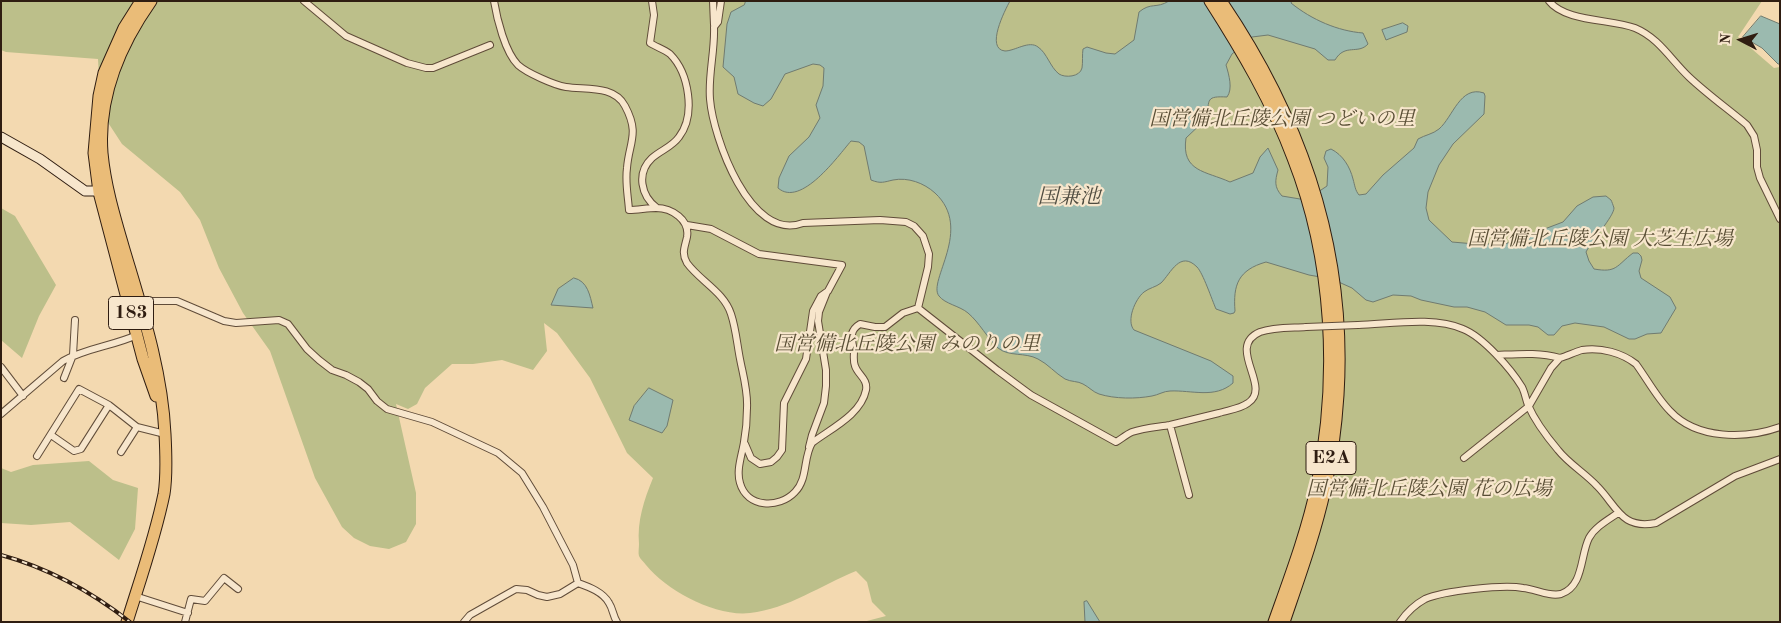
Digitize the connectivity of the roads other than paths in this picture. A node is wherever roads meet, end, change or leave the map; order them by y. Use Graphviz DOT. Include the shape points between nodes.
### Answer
graph roads {
  1 [pos="141,1"];
  2 [pos="151,1"];
  3 [pos="304,1"];
  4 [pos="494,1"];
  5 [pos="652,1"];
  6 [pos="713,1"];
  7 [pos="721,1"];
  8 [pos="1210,1"];
  9 [pos="1221,1"];
  10 [pos="1550,1"];
  11 [pos="714,27"];
  12 [pos="490,45"];
  13 [pos="1251,58"];
  14 [pos="1,137"];
  15 [pos="103,192"];
  16 [pos="657,208"];
  17 [pos="1780,219"];
  18 [pos="687,225"];
  19 [pos="1330,289"];
  20 [pos="828,291"];
  21 [pos="134,302"];
  22 [pos="918,308"];
  23 [pos="75,320"];
  24 [pos="137,335"];
  25 [pos="73,355"];
  26 [pos="1497,355"];
  27 [pos="1560,358"];
  28 [pos="1,366"];
  29 [pos="64,378"];
  30 [pos="23,396"];
  31 [pos="109,405"];
  32 [pos="1529,406"];
  33 [pos="1,414"];
  34 [pos="1170,425"];
  35 [pos="1780,426"];
  36 [pos="137,427"];
  37 [pos="165,434"];
  38 [pos="52,435"];
  39 [pos="744,441"];
  40 [pos="809,448"];
  41 [pos="121,452"];
  42 [pos="37,456"];
  43 [pos="1464,458"];
  44 [pos="1780,459"];
  45 [pos="1189,495"];
  46 [pos="1618,513"];
  47 [pos="578,583"];
  48 [pos="238,589"];
  49 [pos="135,596"];
  50 [pos="188,613"];
  51 [pos="127,622"];
  52 [pos="185,622"];
  53 [pos="464,622"];
  54 [pos="617,622"];
  55 [pos="1274,622"];
  56 [pos="1284,622"];
  57 [pos="1400,622"];
  1 -- 15 [label="highway, 183" via="112,51 98,96 94,153"];
  2 -- 15 [label="highway, 183" via="120,53 111,81 103,119"];
  3 -- 12 [label="street" via="346,36 426,68"];
  4 -- 16 [label="street" via="507,46 520,67 558,85 611,93 625,104 634,137 626,171 629,210"];
  5 -- 16 [label="street" via="654,15 650,43 668,53 676,62 683,72 687,93 687,121 683,131 670,146 650,160 643,172 644,191"];
  6 -- 11 [label="street"];
  7 -- 11 [label="street" via="718,22"];
  8 -- 13 [label="highway, E2A"];
  9 -- 13 [label="highway, E2A"];
  10 -- 17 [label="street" via="1574,16 1624,25 1648,36 1689,77 1747,125 1754,136 1760,178"];
  11 -- 22 [label="street" via="710,84 712,111 723,148 745,197 766,218 785,224 880,220 906,222 914,226 923,236 929,254"];
  13 -- 19 [label="highway, E2A" via="1289,122 1309,189 1323,220"];
  14 -- 15 [label="street" via="40,158 85,191"];
  15 -- 21 [label="highway, 183"];
  16 -- 18 [label="street" via="677,215"];
  18 -- 20 [label="street" via="711,229 759,254 842,265"];
  18 -- 39 [label="street" via="683,252 686,262 723,299 733,320 746,383"];
  19 -- 55 [label="highway, E2A" via="1327,419 1322,453 1308,520"];
  19 -- 56 [label="highway, E2A" via="1339,350 1332,452 1317,522"];
  20 -- 39 [label="street" via="821,296 813,311 806,358 784,403 782,450 771,462 760,464 754,462"];
  20 -- 40 [label="street" via="818,321 826,370 824,403"];
  21 -- 24 [label="highway, 183"];
  21 -- 37 [label="highway, 183" via="159,377"];
  21 -- 47 [label="street" via="177,301 236,323 279,320 288,324 319,360 359,382 387,409 432,422 498,453 522,473 559,535"];
  22 -- 34 [label="street" via="1031,395 1116,442 1131,432"];
  22 -- 40 [label="street" via="902,313 885,327 860,324 854,329 851,340 854,364 865,381 865,393 845,421"];
  23 -- 25 [label="street"];
  24 -- 25 [label="street"];
  24 -- 37 [label="highway, 183"];
  25 -- 29 [label="street"];
  25 -- 30 [label="street"];
  26 -- 27 [label="street" via="1538,354"];
  26 -- 32 [label="street" via="1522,388"];
  26 -- 34 [label="street, bridge" via="1465,329 1448,324 1425,322 1266,330 1258,333 1247,346 1246,356 1256,382 1254,397 1249,403"];
  27 -- 32 [label="street"];
  27 -- 35 [label="street" via="1592,350 1629,359 1670,412 1702,431 1735,435 1764,432"];
  28 -- 30 [label="street"];
  30 -- 33 [label="street"];
  31 -- 36 [label="street"];
  31 -- 38 [label="street" via="79,390"];
  31 -- 38 [label="street" via="82,449 74,451"];
  32 -- 43 [label="street"];
  32 -- 46 [label="street" via="1559,452 1597,485"];
  34 -- 45 [label="street"];
  36 -- 37 [label="street"];
  36 -- 41 [label="street"];
  37 -- 49 [label="highway, 183" via="164,492"];
  38 -- 42 [label="street"];
  39 -- 40 [label="street" via="739,465 740,483 750,497 768,504 785,501 799,488"];
  44 -- 46 [label="street" via="1735,476 1656,523 1635,523"];
  46 -- 57 [label="street" via="1589,540 1573,587 1559,594 1511,587 1440,594 1410,609"];
  47 -- 53 [label="street" via="560,594 547,597 516,589 470,615"];
  47 -- 54 [label="street" via="605,598"];
  48 -- 50 [label="street" via="224,578 205,601 191,599"];
  49 -- 50 [label="street"];
  49 -- 51 [label="highway, 183"];
  50 -- 52 [label="street"];
}
